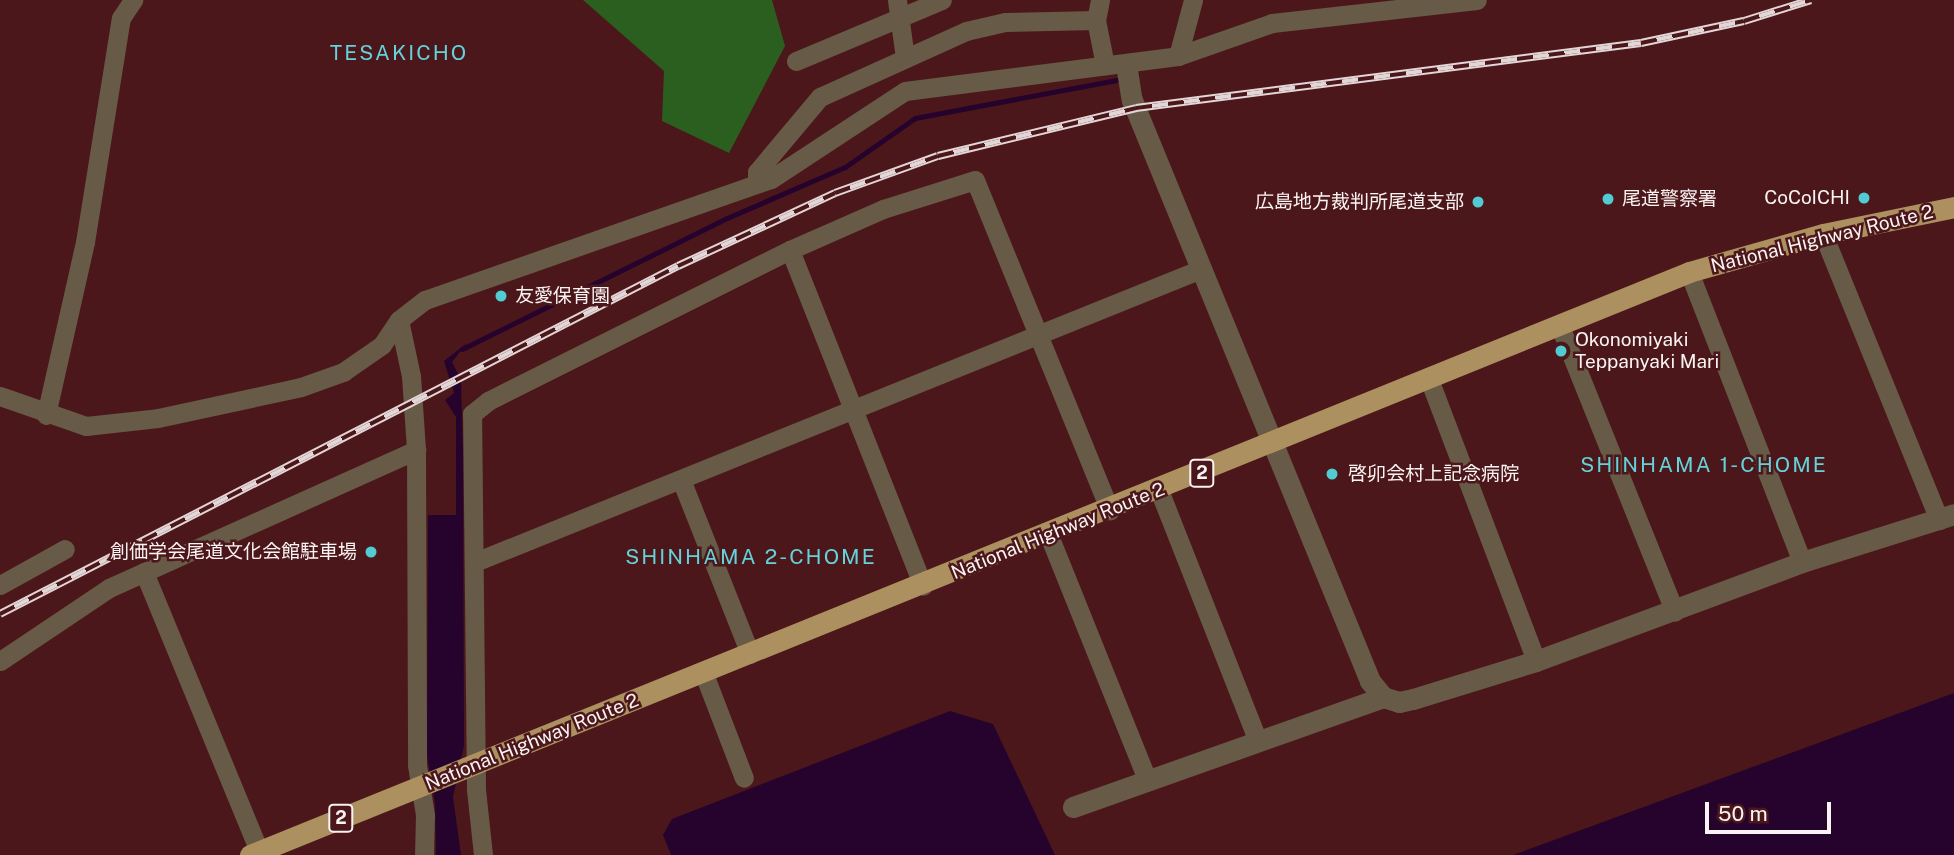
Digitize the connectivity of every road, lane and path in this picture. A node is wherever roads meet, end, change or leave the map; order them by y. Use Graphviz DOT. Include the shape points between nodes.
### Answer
graph roads {
  1 [pos="133,0"];
  2 [pos="942,0"];
  3 [pos="1100,0"];
  4 [pos="1193,0"];
  5 [pos="1477,0"];
  6 [pos="1348,7"];
  7 [pos="898,9"];
  8 [pos="1096,20"];
  9 [pos="1178,56"];
  10 [pos="905,58"];
  11 [pos="796,61"];
  12 [pos="1116,64"];
  13 [pos="757,183"];
  14 [pos="1954,207"];
  15 [pos="1823,234"];
  16 [pos="790,250"];
  17 [pos="1201,269"];
  18 [pos="1689,272"];
  19 [pos="399,320"];
  20 [pos="1559,324"];
  21 [pos="1042,336"];
  22 [pos="1429,379"];
  23 [pos="0,396"];
  24 [pos="852,411"];
  25 [pos="46,415"];
  26 [pos="1272,444"];
  27 [pos="416,450"];
  28 [pos="682,482"];
  29 [pos="1159,490"];
  30 [pos="1110,510"];
  31 [pos="1946,517"];
  32 [pos="1048,533"];
  33 [pos="65,549"];
  34 [pos="475,562"];
  35 [pos="1802,562"];
  36 [pos="145,572"];
  37 [pos="0,585"];
  38 [pos="923,586"];
  39 [pos="1675,612"];
  40 [pos="750,654"];
  41 [pos="0,661"];
  42 [pos="1536,661"];
  43 [pos="704,674"];
  44 [pos="1383,697"];
  45 [pos="1258,741"];
  46 [pos="469,767"];
  47 [pos="744,778"];
  48 [pos="1147,779"];
  49 [pos="428,783"];
  50 [pos="1073,807"];
  51 [pos="254,853"];
  52 [pos="424,855"];
  53 [pos="483,855"];
  1 -- 25 [label="street" via="121,18 85,242"];
  2 -- 7 [label="street"];
  3 -- 8 [label="street"];
  4 -- 9 [label="street"];
  5 -- 6 [label="street"];
  6 -- 9 [label="street" via="1272,23"];
  7 -- 10 [label="street"];
  7 -- 11 [label="street"];
  8 -- 10 [label="street" via="1005,22 966,31"];
  8 -- 12 [label="street"];
  9 -- 12 [label="street"];
  10 -- 13 [label="street" via="820,97 757,172"];
  12 -- 13 [label="street" via="905,91 888,98 790,170"];
  12 -- 17 [label="street"];
  13 -- 19 [label="street" via="425,300"];
  14 -- 15 [label="highway, National Highway Route 2 / 2"];
  15 -- 18 [label="highway, National Highway Route 2 / 2"];
  15 -- 31 [label="street"];
  16 -- 21 [label="street" via="883,209 975,180"];
  16 -- 24 [label="street"];
  16 -- 34 [label="street" via="488,401 472,414"];
  17 -- 21 [label="street"];
  17 -- 26 [label="street"];
  18 -- 20 [label="highway, National Highway Route 2 / 2"];
  18 -- 35 [label="street"];
  19 -- 25 [label="street" via="382,345 344,372 301,387 158,418 86,426"];
  19 -- 27 [label="street" via="411,376"];
  20 -- 22 [label="highway, National Highway Route 2 / 2"];
  20 -- 39 [label="street"];
  21 -- 24 [label="street"];
  21 -- 30 [label="street"];
  22 -- 26 [label="highway, National Highway Route 2 / 2"];
  22 -- 42 [label="street"];
  23 -- 25 [label="street"];
  24 -- 28 [label="street"];
  24 -- 38 [label="street"];
  26 -- 29 [label="highway, National Highway Route 2 / 2"];
  26 -- 44 [label="street" via="1370,681"];
  27 -- 36 [label="street"];
  27 -- 49 [label="street" via="417,765"];
  28 -- 34 [label="street"];
  28 -- 40 [label="street"];
  29 -- 30 [label="highway, National Highway Route 2 / 2"];
  29 -- 45 [label="street"];
  30 -- 32 [label="highway, National Highway Route 2 / 2"];
  31 -- 35 [label="street"];
  32 -- 38 [label="highway, National Highway Route 2 / 2"];
  32 -- 48 [label="street"];
  33 -- 37 [label="street"];
  34 -- 46 [label="street"];
  35 -- 39 [label="street"];
  36 -- 41 [label="street" via="109,588"];
  36 -- 51 [label="street"];
  38 -- 40 [label="highway, National Highway Route 2 / 2"];
  39 -- 42 [label="street"];
  40 -- 43 [label="highway, National Highway Route 2 / 2"];
  42 -- 44 [label="street" via="1413,699 1399,702"];
  43 -- 46 [label="highway, National Highway Route 2 / 2"];
  43 -- 47 [label="street"];
  44 -- 45 [label="street"];
  45 -- 48 [label="street"];
  46 -- 49 [label="highway, National Highway Route 2 / 2"];
  46 -- 53 [label="street"];
  48 -- 50 [label="street"];
  49 -- 51 [label="highway, National Highway Route 2 / 2"];
  49 -- 52 [label="street"];
}
